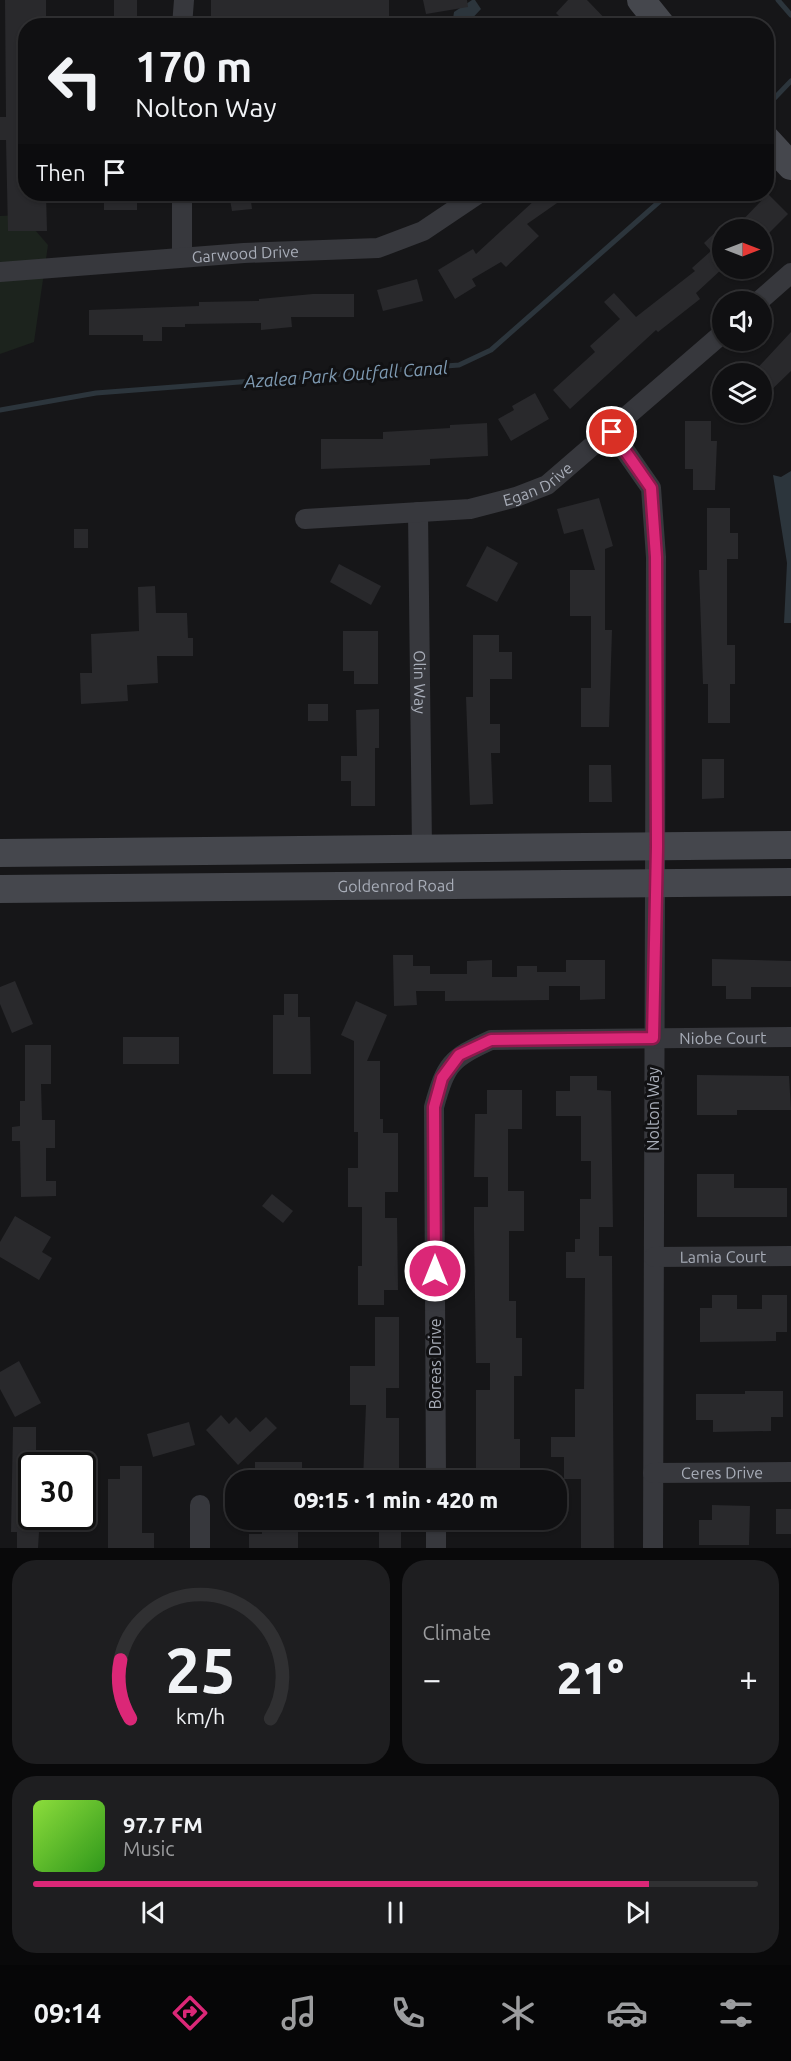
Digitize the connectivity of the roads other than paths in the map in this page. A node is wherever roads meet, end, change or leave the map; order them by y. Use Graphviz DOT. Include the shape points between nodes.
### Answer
graph roads {
  1 [pos="184,0"];
  2 [pos="641,0"];
  3 [pos="183,18"];
  4 [pos="655,18"];
  5 [pos="774,148"];
  6 [pos="791,166"];
  7 [pos="182,201"];
  8 [pos="468,201"];
  9 [pos="182,257"];
  10 [pos="0,272"];
  11 [pos="791,273"];
  12 [pos="771,291"];
  13 [pos="712,343"];
  14 [pos="612,432"];
  15 [pos="417,512"];
  16 [pos="305,519"];
  17 [pos="791,845"];
  18 [pos="657,847"];
  19 [pos="422,849"];
  20 [pos="144,852"];
  21 [pos="0,854"];
  22 [pos="791,882"];
  23 [pos="655,883"];
  24 [pos="0,889"];
  25 [pos="30,889"];
  26 [pos="791,1037"];
  27 [pos="653,1038"];
  28 [pos="791,1256"];
  29 [pos="654,1257"];
  30 [pos="435,1470"];
  31 [pos="791,1472"];
  32 [pos="653,1473"];
  33 [pos="200,1506"];
  34 [pos="436,1530"];
  35 [pos="200,1548"];
  36 [pos="436,1548"];
  37 [pos="653,1548"];
  1 -- 3 [label="street"];
  2 -- 4 [label="main road"];
  5 -- 6 [label="main road"];
  7 -- 9 [label="street"];
  8 -- 9 [label="street, Garwood Drive" via="423,231 378,248"];
  9 -- 10 [label="street, Garwood Drive"];
  11 -- 12 [label="street"];
  13 -- 14 [label="street, Egan Drive"];
  14 -- 15 [label="street, Egan Drive" via="547,485 470,509"];
  14 -- 18 [label="street, Nolton Way" via="651,488 656,557"];
  15 -- 16 [label="street, Egan Drive"];
  15 -- 19 [label="street, Olin Way"];
  17 -- 18 [label="main road"];
  18 -- 19 [label="main road"];
  18 -- 23 [label="street, Nolton Way"];
  19 -- 20 [label="main road"];
  20 -- 21 [label="main road"];
  20 -- 25 [label="main road" via="130,866 114,874 49,875"];
  22 -- 23 [label="main road, Goldenrod Road"];
  23 -- 25 [label="main road, Goldenrod Road"];
  23 -- 27 [label="street, Nolton Way"];
  24 -- 25 [label="main road, Goldenrod Road"];
  26 -- 27 [label="street, Niobe Court"];
  27 -- 29 [label="street, Nolton Way"];
  27 -- 30 [label="street, Boreas Drive" via="491,1040 459,1055 442,1078 434,1107"];
  28 -- 29 [label="street, Lamia Court"];
  29 -- 32 [label="street, Nolton Way"];
  31 -- 32 [label="street, Ceres Drive"];
  32 -- 37 [label="street, Nolton Way"];
  33 -- 35 [label="street"];
  34 -- 36 [label="street"];
}
